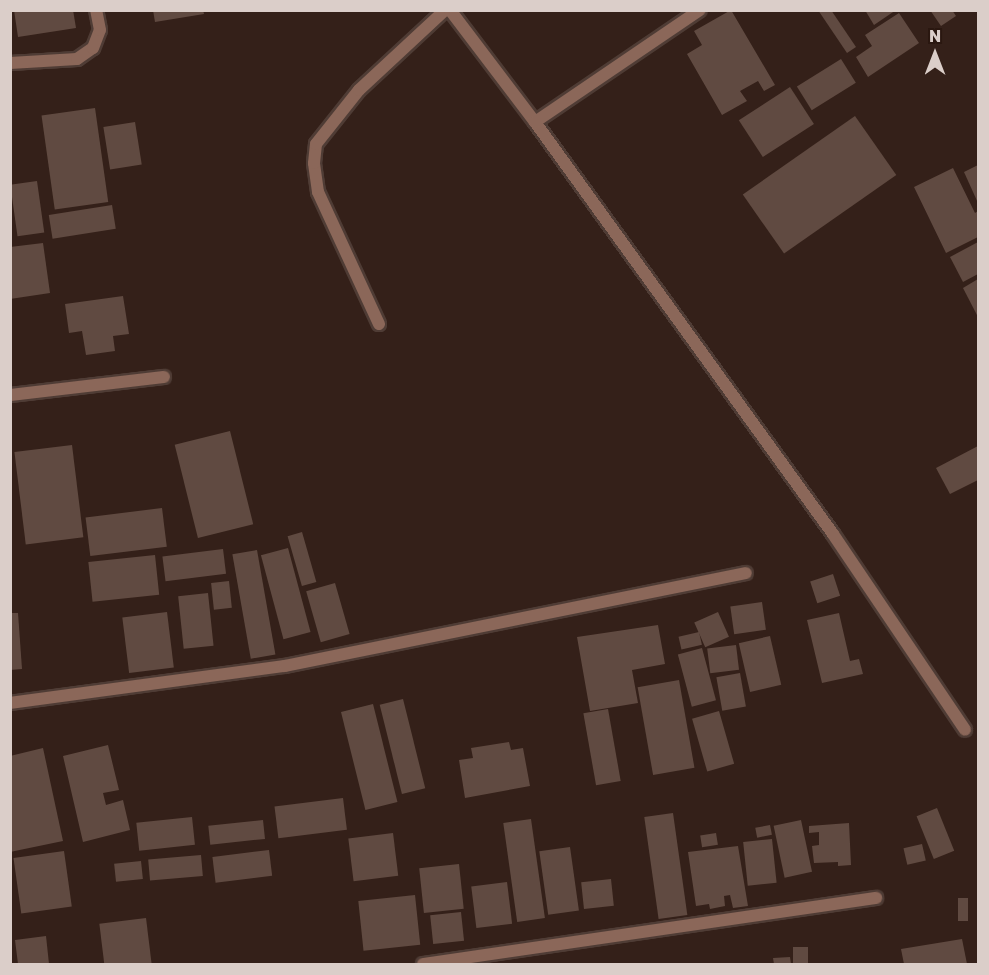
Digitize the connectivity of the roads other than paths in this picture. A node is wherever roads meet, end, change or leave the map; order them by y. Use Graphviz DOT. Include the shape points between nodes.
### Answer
graph roads {
  1 [pos="96,10"];
  2 [pos="448,10"];
  3 [pos="700,10"];
  4 [pos="10,63"];
  5 [pos="536,122"];
  6 [pos="379,324"];
  7 [pos="164,377"];
  8 [pos="10,395"];
  9 [pos="746,573"];
  10 [pos="10,704"];
  11 [pos="964,730"];
  12 [pos="876,898"];
  13 [pos="423,964"];
  1 -- 4 [label="street" via="100,30 93,48 77,59"];
  2 -- 5 [label="street"];
  2 -- 6 [label="street" via="359,90 316,144 318,192"];
  3 -- 5 [label="street"];
  5 -- 11 [label="street" via="833,534"];
  7 -- 8 [label="street"];
  9 -- 10 [label="street" via="285,666"];
  12 -- 13 [label="street"];
}
